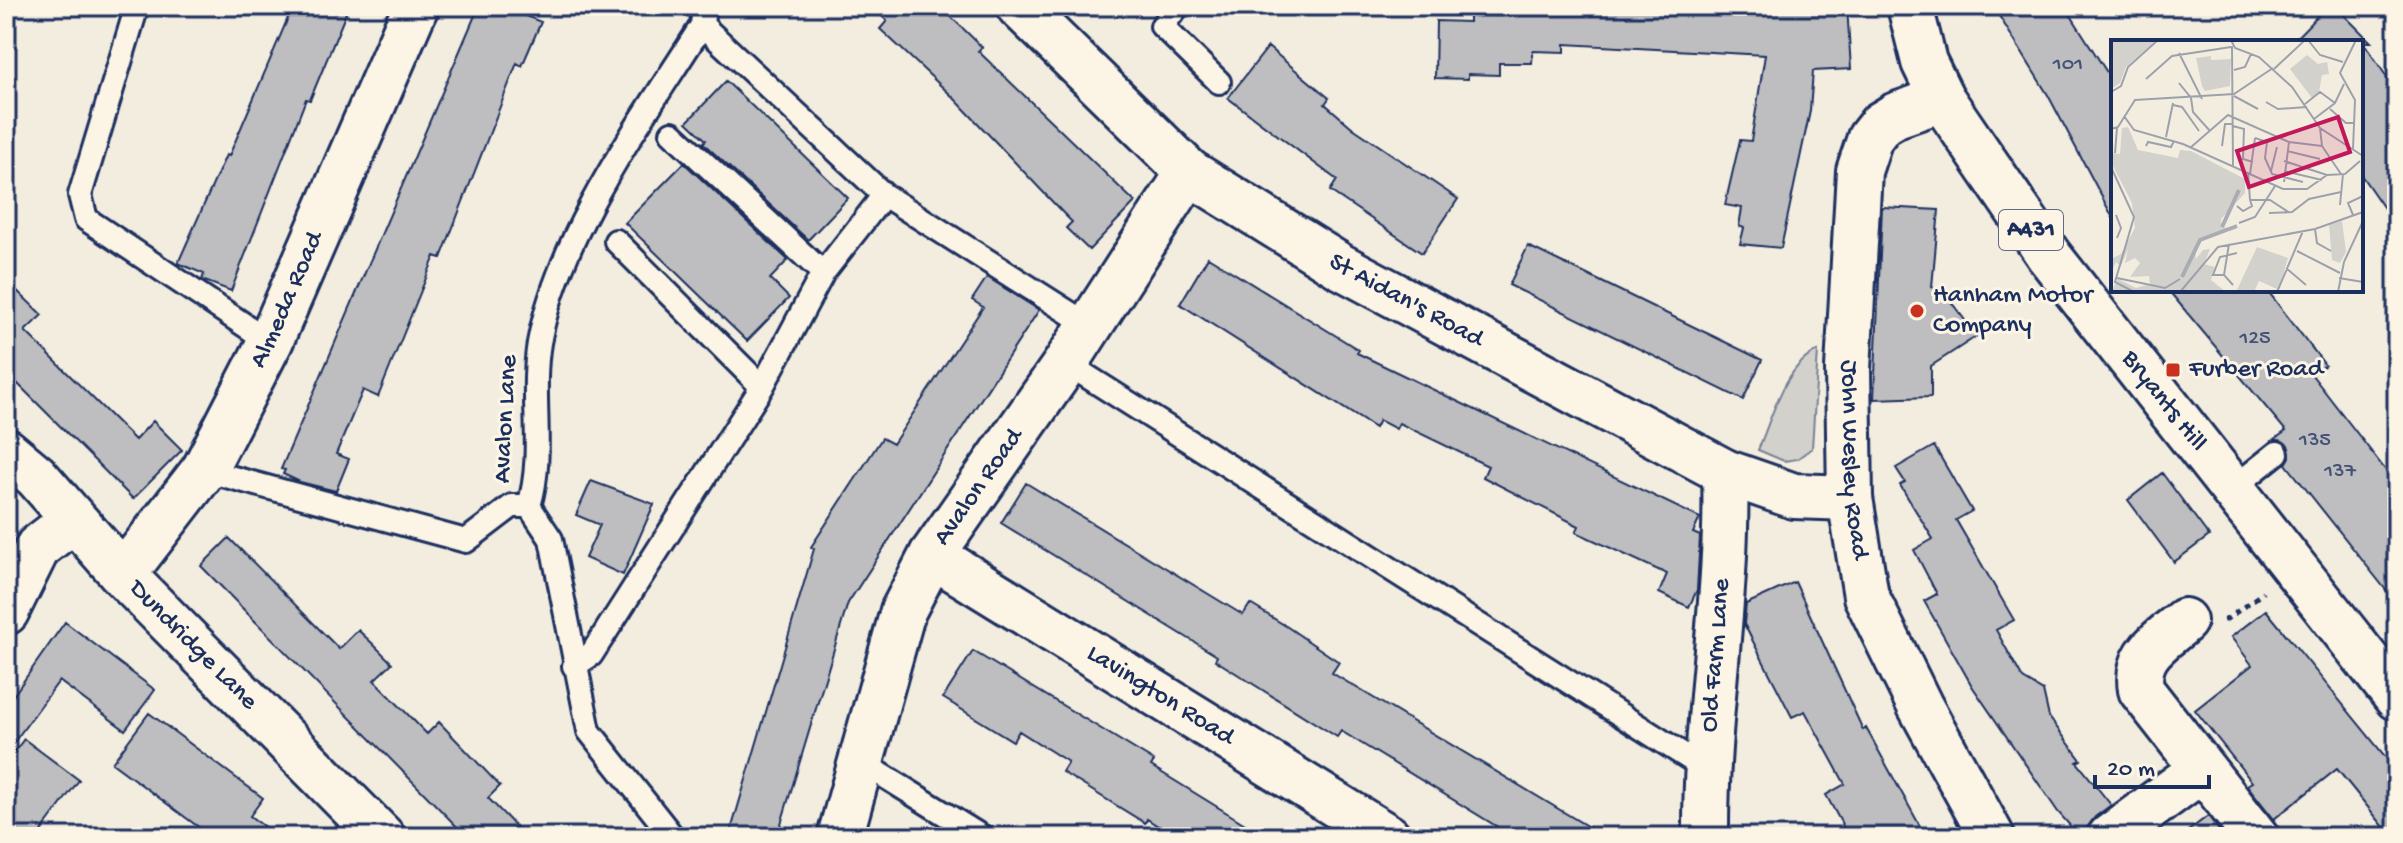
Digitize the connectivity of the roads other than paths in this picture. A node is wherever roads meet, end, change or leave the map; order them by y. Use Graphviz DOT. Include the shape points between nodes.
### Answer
graph roads {
  1 [pos="137,6"];
  2 [pos="416,6"];
  3 [pos="1019,6"];
  4 [pos="1178,6"];
  5 [pos="1910,6"];
  6 [pos="703,15"];
  7 [pos="1219,82"];
  8 [pos="1942,99"];
  9 [pos="672,133"];
  10 [pos="1189,172"];
  11 [pos="884,195"];
  12 [pos="616,241"];
  13 [pos="823,273"];
  14 [pos="1090,326"];
  15 [pos="270,342"];
  16 [pos="1066,363"];
  17 [pos="762,387"];
  18 [pos="6,451"];
  19 [pos="2277,453"];
  20 [pos="204,470"];
  21 [pos="1725,472"];
  22 [pos="2232,489"];
  23 [pos="1850,498"];
  24 [pos="529,506"];
  25 [pos="73,520"];
  26 [pos="932,555"];
  27 [pos="123,575"];
  28 [pos="6,612"];
  29 [pos="2184,621"];
  30 [pos="574,666"];
  31 [pos="2397,698"];
  32 [pos="863,763"];
  33 [pos="1706,769"];
  34 [pos="2201,770"];
  35 [pos="382,837"];
  36 [pos="673,837"];
  37 [pos="840,837"];
  38 [pos="982,837"];
  39 [pos="1388,837"];
  40 [pos="1706,837"];
  41 [pos="1992,837"];
  42 [pos="2110,837"];
  43 [pos="2256,837"];
  1 -- 15 [label="lane" via="80,195 86,219"];
  2 -- 15 [label="street, Almeda Road"];
  3 -- 10 [label="street, St Aidan's Road"];
  4 -- 7 [label="lane" via="1162,26"];
  5 -- 8 [label="street, Bryants Hill / A431" via="1924,62"];
  6 -- 11 [label="lane"];
  6 -- 24 [label="lane, Avalon Lane" via="556,276 539,345 537,480"];
  8 -- 22 [label="street, Bryants Hill / A431" via="2049,256"];
  8 -- 23 [label="street, John Wesley Road" via="1881,124 1870,138 1859,171 1848,369"];
  9 -- 13 [label="lane"];
  10 -- 14 [label="street, Avalon Road"];
  10 -- 21 [label="street, St Aidan's Road" via="1340,266"];
  11 -- 13 [label="lane"];
  11 -- 14 [label="lane"];
  12 -- 17 [label="lane"];
  13 -- 17 [label="lane"];
  14 -- 16 [label="street, Avalon Road"];
  15 -- 20 [label="street, Almeda Road"];
  16 -- 26 [label="street, Avalon Road"];
  16 -- 33 [label="lane"];
  17 -- 30 [label="lane" via="591,655"];
  18 -- 25 [label="street, Dundridge Lane" via="36,476"];
  19 -- 22 [label="lane"];
  20 -- 24 [label="lane" via="466,541 512,506"];
  20 -- 27 [label="street, Almeda Road"];
  21 -- 23 [label="street, St Aidan's Road" via="1794,496"];
  21 -- 33 [label="street, Old Farm Lane" via="1727,539"];
  22 -- 31 [label="street, Bryants Hill / A431"];
  23 -- 41 [label="street, John Wesley Road" via="1866,596"];
  24 -- 30 [label="lane, Avalon Lane" via="551,539"];
  25 -- 27 [label="street, Dundridge Lane"];
  25 -- 28 [label="street" via="38,547"];
  26 -- 32 [label="street, Avalon Road" via="903,611"];
  26 -- 39 [label="street, Lavington Road"];
  27 -- 35 [label="street, Dundridge Lane"];
  29 -- 34 [label="street" via="2148,652 2138,671 2141,690"];
  30 -- 36 [label="lane, Avalon Lane" via="589,731"];
  32 -- 37 [label="street, Avalon Road"];
  32 -- 38 [label="lane"];
  33 -- 40 [label="street, Old Farm Lane"];
  34 -- 42 [label="street"];
  34 -- 43 [label="street"];
}
